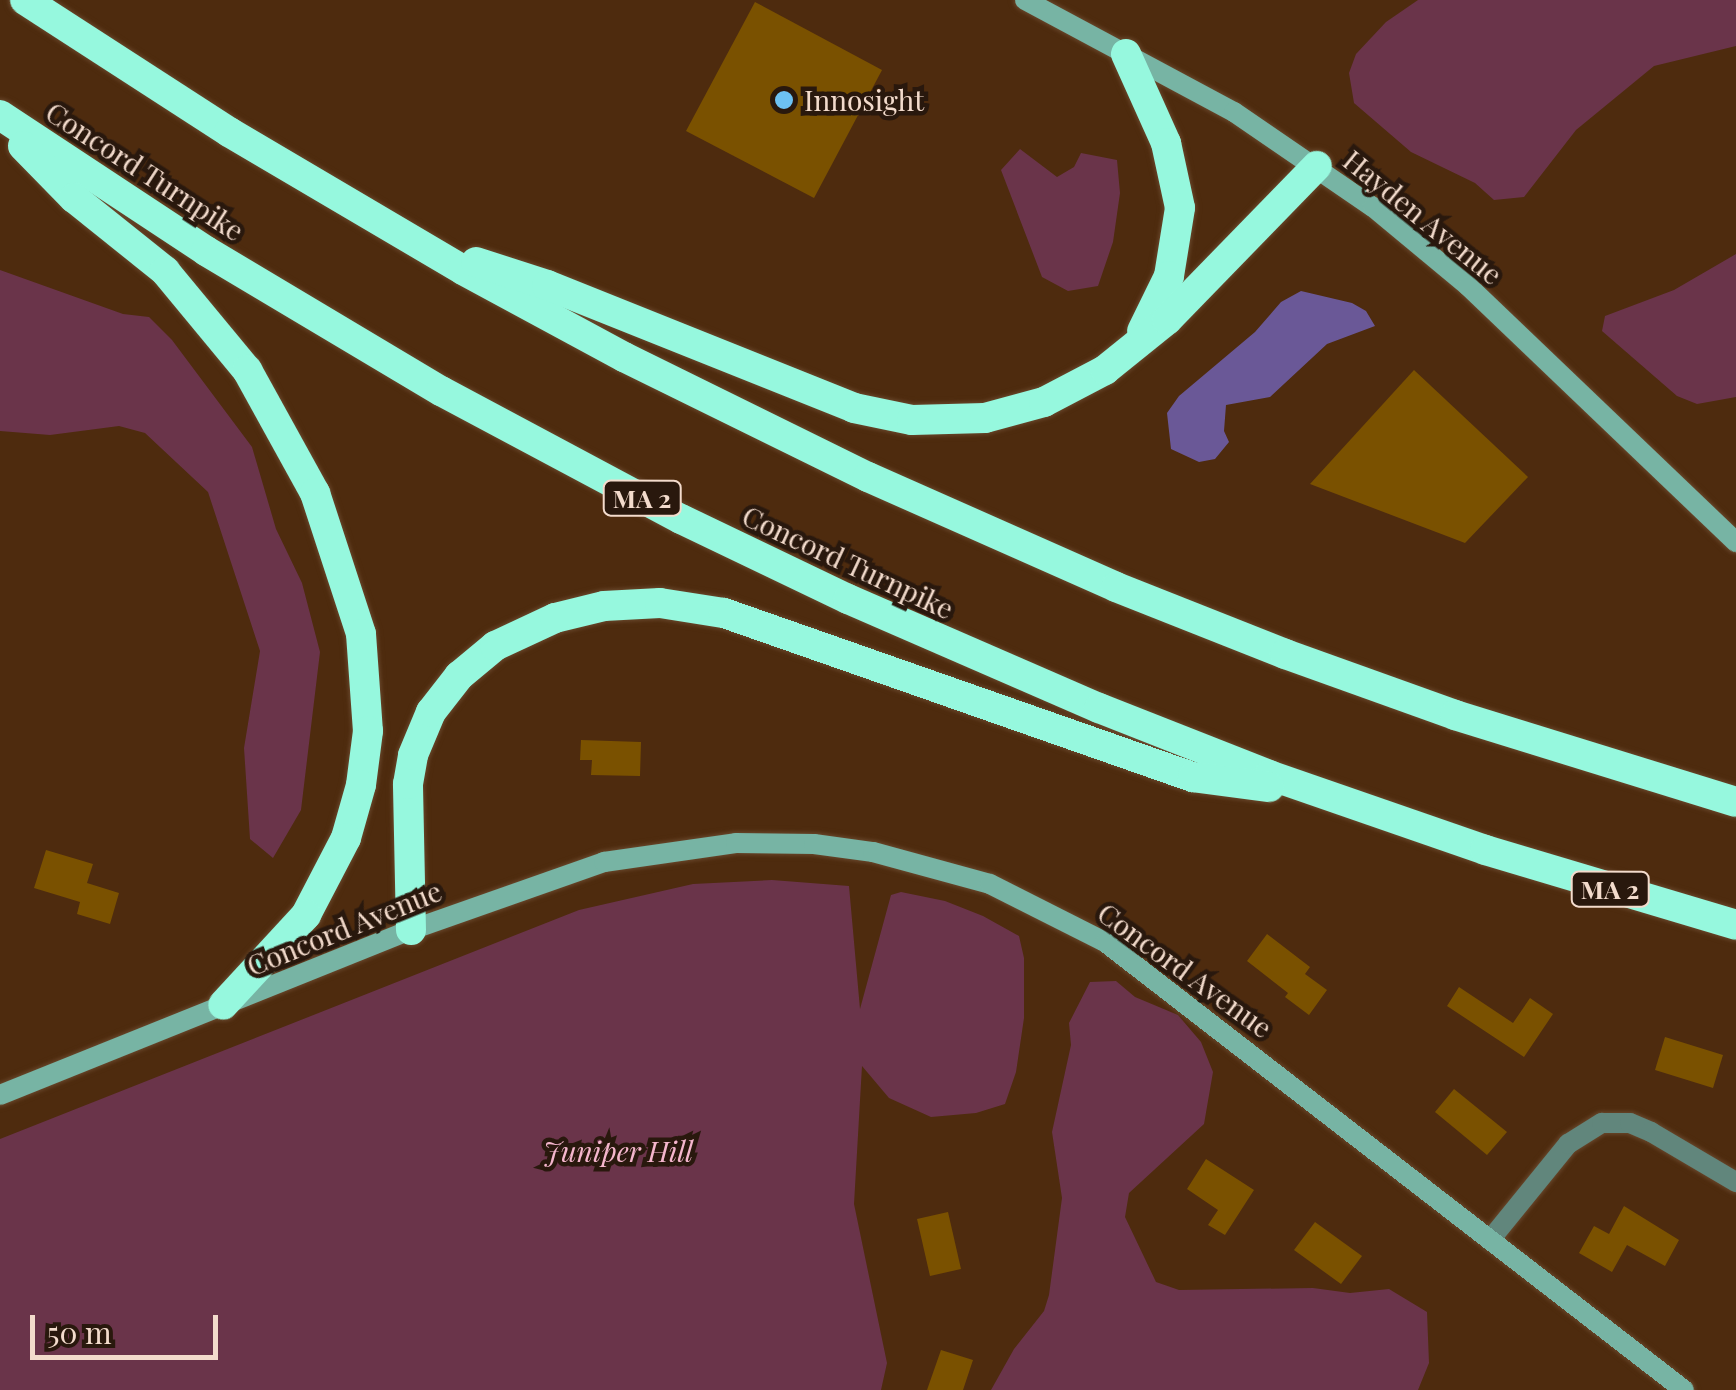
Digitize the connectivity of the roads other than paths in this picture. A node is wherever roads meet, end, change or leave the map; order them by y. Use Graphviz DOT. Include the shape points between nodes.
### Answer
graph roads {
  1 [pos="25,0"];
  2 [pos="1026,0"];
  3 [pos="1126,54"];
  4 [pos="0,119"];
  5 [pos="1317,166"];
  6 [pos="416,243"];
  7 [pos="1136,343"];
  8 [pos="1736,542"];
  9 [pos="1328,796"];
  10 [pos="1736,802"];
  11 [pos="1736,925"];
  12 [pos="411,930"];
  13 [pos="223,1005"];
  14 [pos="0,1095"];
  15 [pos="1736,1182"];
  16 [pos="1490,1240"];
  17 [pos="1684,1390"];
  1 -- 6 [label="highway"];
  2 -- 3 [label="main road, Hayden Avenue"];
  3 -- 5 [label="main road, Hayden Avenue"];
  3 -- 7 [label="highway" via="1166,143 1180,208 1169,276"];
  4 -- 9 [label="highway, Concord Turnpike / MA 2" via="346,336 681,519 981,659"];
  4 -- 13 [label="highway" via="74,198 165,271 235,353 304,470 354,606 368,713 352,821 306,915"];
  5 -- 7 [label="highway" via="1167,320"];
  5 -- 8 [label="main road, Hayden Avenue" via="1468,286"];
  6 -- 7 [label="highway" via="547,285 823,398 912,420 970,420 1028,408 1091,379"];
  6 -- 10 [label="highway" via="786,438 1116,587 1456,716"];
  9 -- 11 [label="highway, Concord Turnpike / MA 2"];
  9 -- 12 [label="highway" via="1194,777 724,614 660,604 604,606 555,618 495,646 431,712 408,784"];
  12 -- 13 [label="main road, Concord Avenue"];
  12 -- 16 [label="main road, Concord Avenue" via="580,869 672,849 796,843 931,864 1027,899 1106,942"];
  13 -- 14 [label="main road, Concord Avenue"];
  15 -- 16 [label="street" via="1630,1123 1602,1123 1568,1144"];
  16 -- 17 [label="main road, Concord Avenue"];
}
